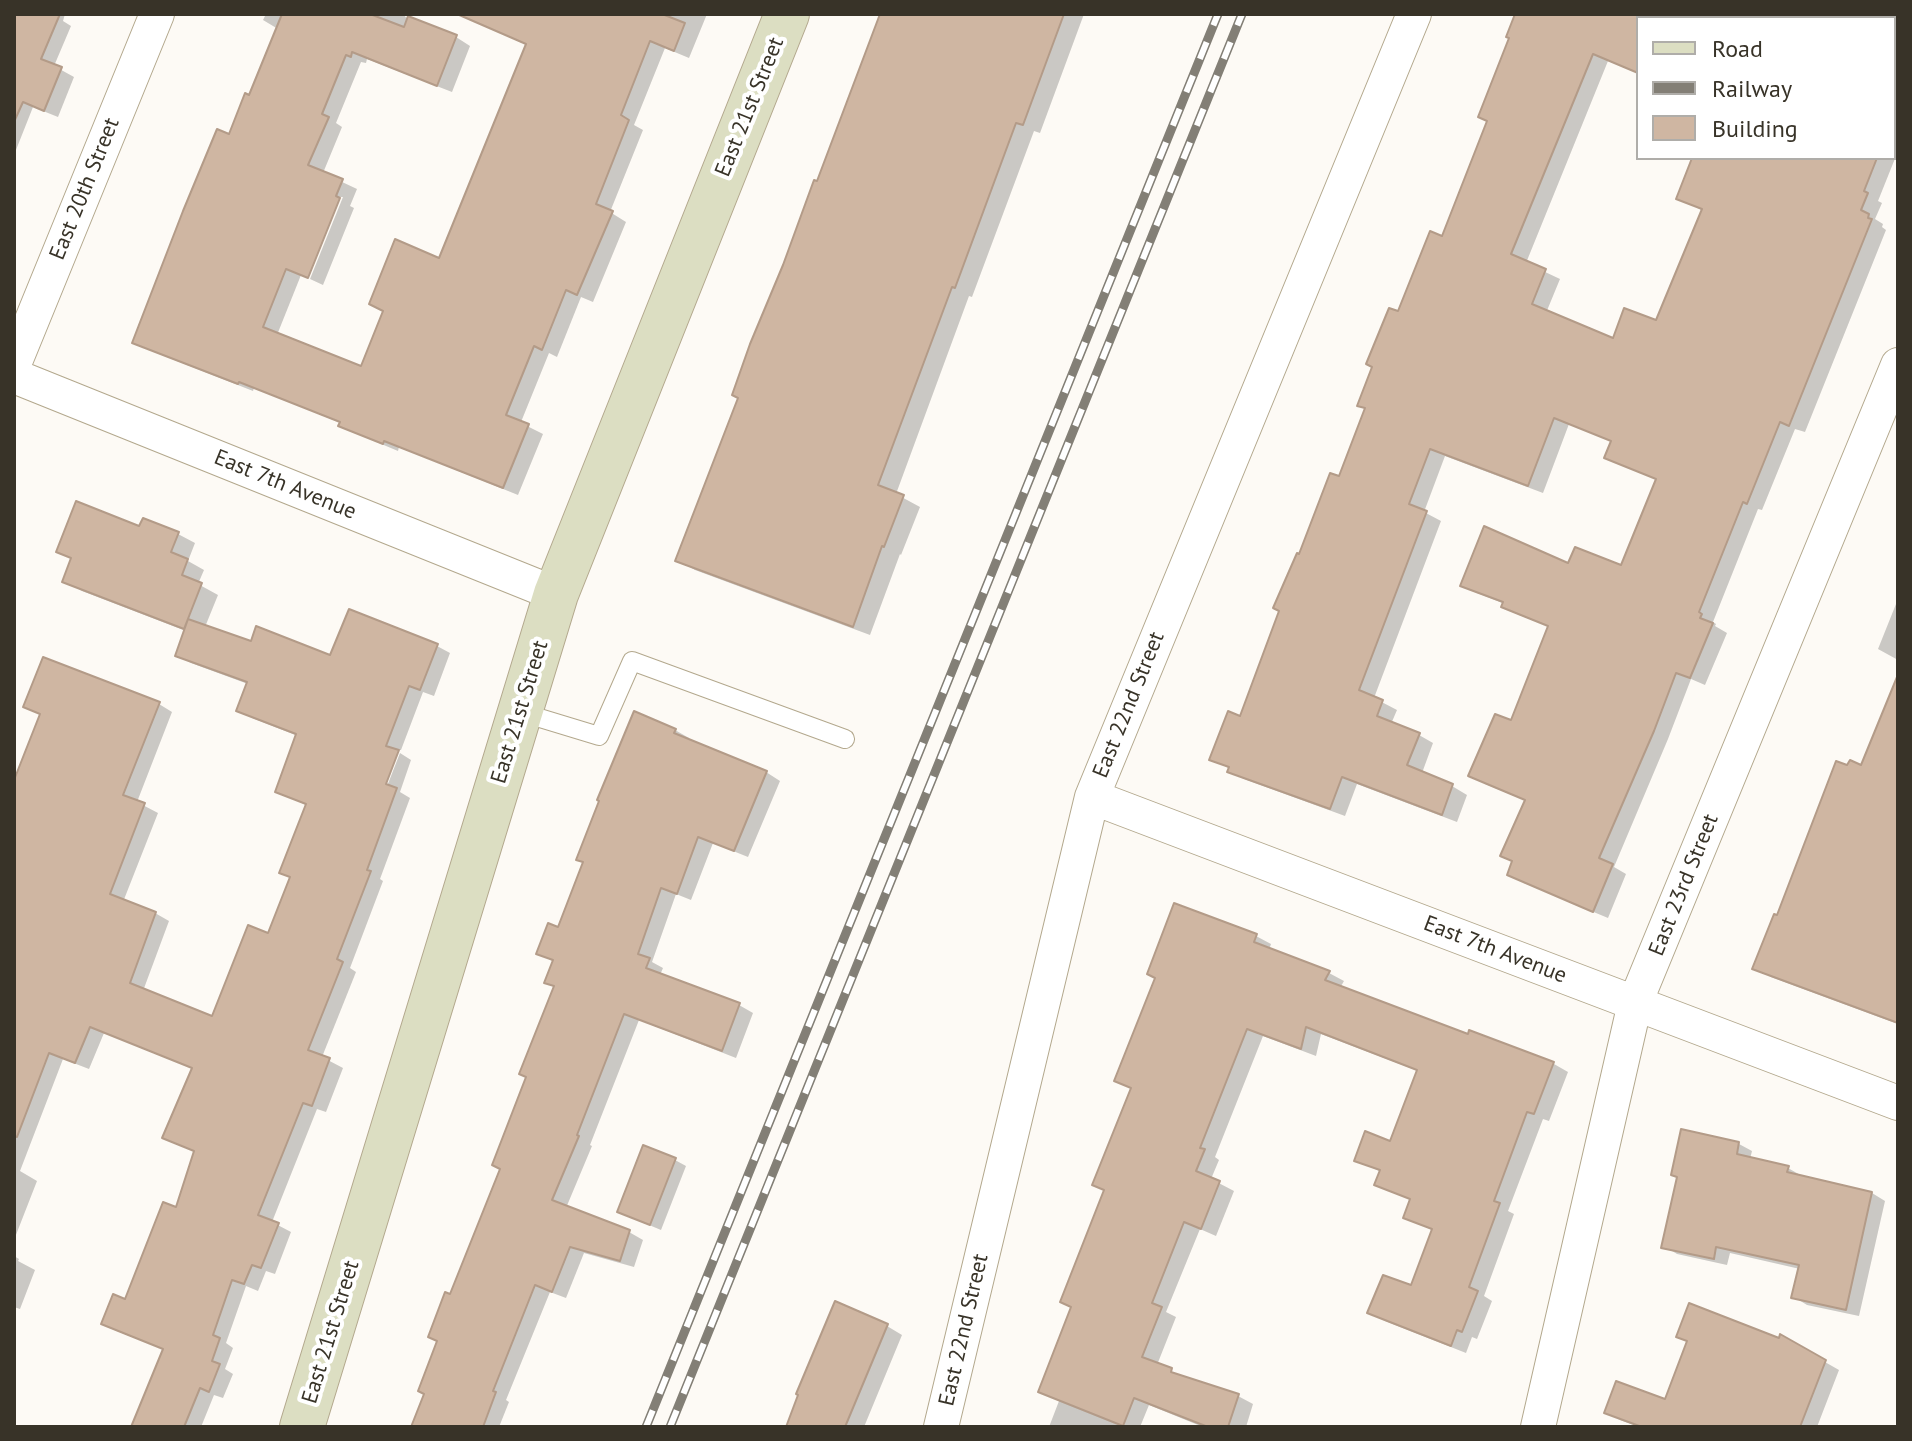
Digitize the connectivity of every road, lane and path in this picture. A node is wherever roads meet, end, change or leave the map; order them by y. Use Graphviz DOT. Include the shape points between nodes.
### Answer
graph roads {
  1 [pos="157,14"];
  2 [pos="787,14"];
  3 [pos="1414,14"];
  4 [pos="14,364"];
  5 [pos="1898,365"];
  6 [pos="14,376"];
  7 [pos="556,594"];
  8 [pos="520,712"];
  9 [pos="845,739"];
  10 [pos="1092,797"];
  11 [pos="1635,1003"];
  12 [pos="1898,1103"];
  13 [pos="302,1427"];
  14 [pos="941,1427"];
  15 [pos="1538,1427"];
  1 -- 4 [label="street, East 20th Street"];
  2 -- 7 [label="main road, East 21st Street"];
  3 -- 10 [label="street, East 22nd Street"];
  5 -- 11 [label="street, East 23rd Street"];
  6 -- 7 [label="street, East 7th Avenue"];
  7 -- 8 [label="main road, East 21st Street"];
  8 -- 9 [label="lane" via="599,736 632,661"];
  8 -- 13 [label="main road, East 21st Street"];
  10 -- 11 [label="street, East 7th Avenue"];
  10 -- 14 [label="street, East 22nd Street"];
  11 -- 12 [label="street, East 7th Avenue"];
  11 -- 15 [label="street, East 23rd Street"];
}
